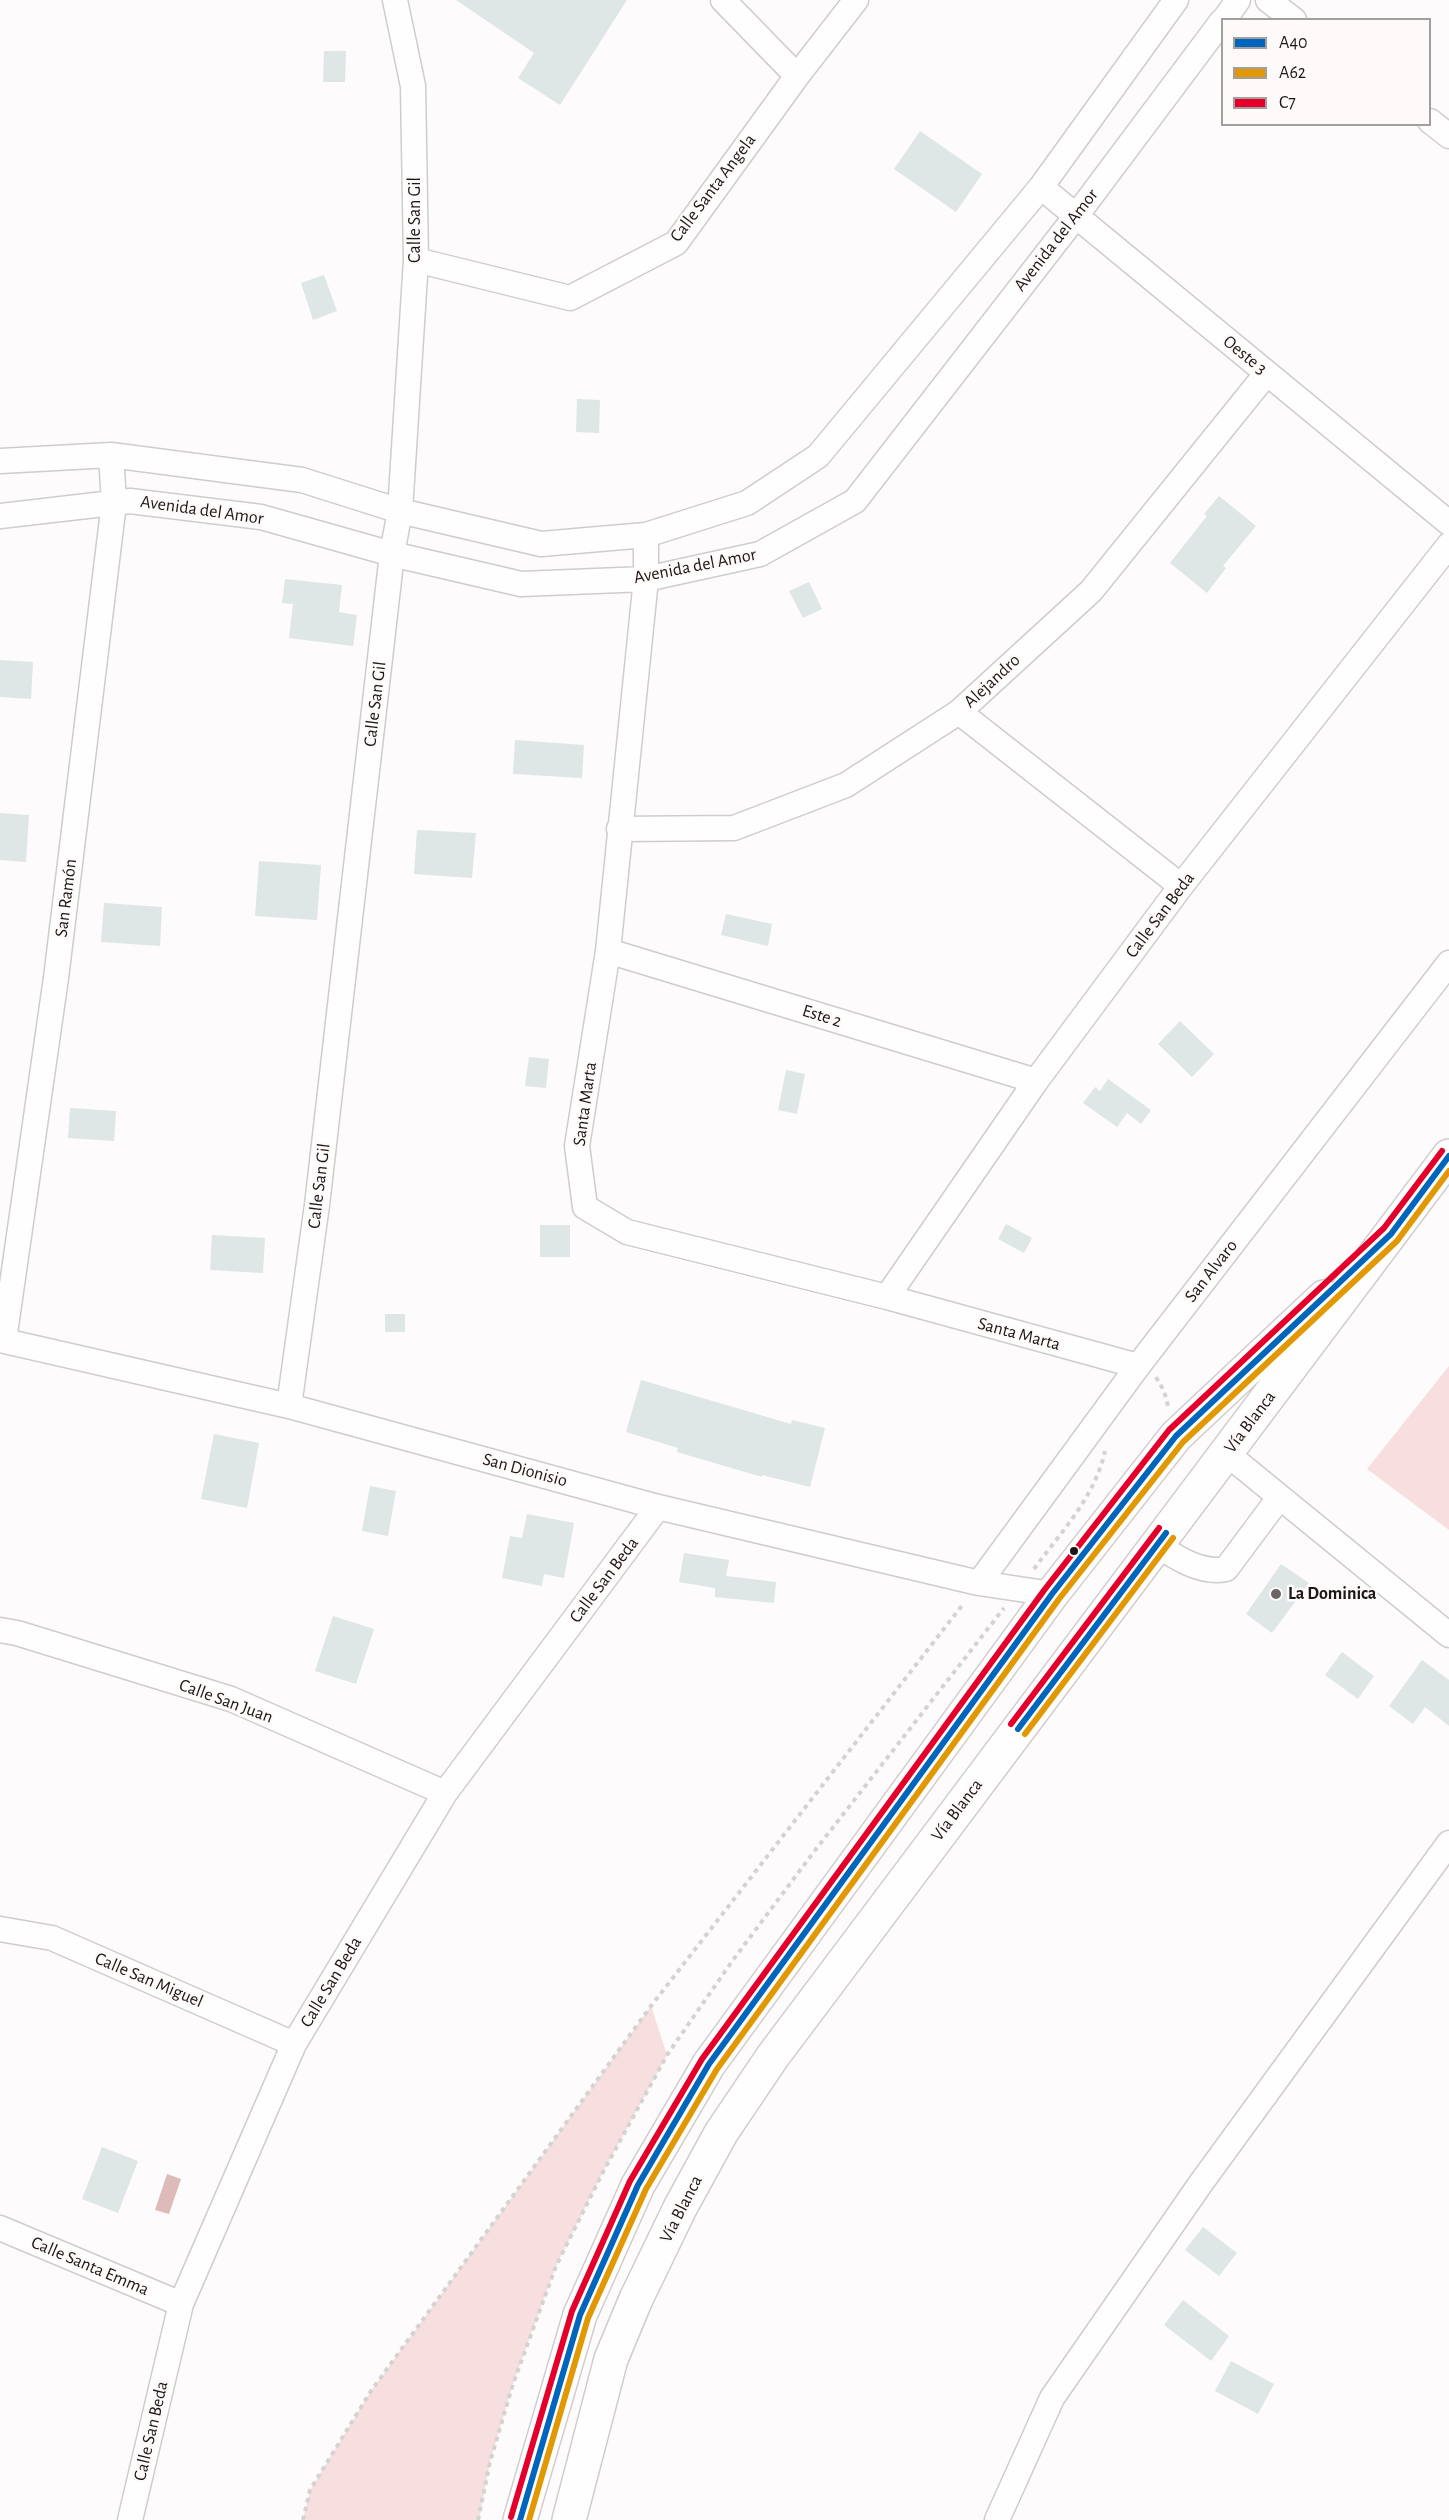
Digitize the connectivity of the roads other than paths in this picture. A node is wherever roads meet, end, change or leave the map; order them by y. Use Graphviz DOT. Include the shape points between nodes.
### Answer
graph roads {
  1 [pos="395,0"];
  2 [pos="723,0"];
  3 [pos="856,0"];
  4 [pos="1176,0"];
  5 [pos="1238,0"];
  6 [pos="1268,0"];
  7 [pos="1224,18"];
  8 [pos="1291,18"];
  9 [pos="1221,23"];
  10 [pos="797,76"];
  11 [pos="1041,187"];
  12 [pos="1076,216"];
  13 [pos="416,260"];
  14 [pos="1267,373"];
  15 [pos="111,455"];
  16 [pos="0,461"];
  17 [pos="114,503"];
  18 [pos="400,511"];
  19 [pos="0,516"];
  20 [pos="1449,523"];
  21 [pos="646,535"];
  22 [pos="1449,545"];
  23 [pos="392,554"];
  24 [pos="646,579"];
  25 [pos="958,712"];
  26 [pos="620,829"];
  27 [pos="1180,886"];
  28 [pos="608,951"];
  29 [pos="1449,963"];
  30 [pos="1036,1081"];
  31 [pos="1449,1156"];
  32 [pos="1391,1234"];
  33 [pos="887,1298"];
  34 [pos="2,1340"];
  35 [pos="1138,1366"];
  36 [pos="290,1406"];
  37 [pos="1226,1453"];
  38 [pos="1279,1498"];
  39 [pos="658,1507"];
  40 [pos="1157,1545"];
  41 [pos="979,1583"];
  42 [pos="1052,1594"];
  43 [pos="0,1630"];
  44 [pos="1449,1635"];
  45 [pos="445,1793"];
  46 [pos="1449,1843"];
  47 [pos="0,1929"];
  48 [pos="294,2043"];
  49 [pos="0,2228"];
  50 [pos="181,2304"];
  51 [pos="130,2520"];
  52 [pos="520,2520"];
  53 [pos="569,2520"];
  54 [pos="997,2520"];
  1 -- 13 [label="street, Calle San Gil" via="413,86"];
  2 -- 10 [label="street"];
  3 -- 10 [label="street, Calle Santa Angela"];
  4 -- 11 [label="street"];
  5 -- 7 [label="street, Avenida del Amor"];
  6 -- 8 [label="street"];
  9 -- 12 [label="street, Avenida del Amor"];
  10 -- 13 [label="street, Calle Santa Angela" via="676,243 570,298"];
  11 -- 12 [label="street, Oeste 3"];
  11 -- 21 [label="street" via="818,456 747,502"];
  12 -- 14 [label="street, Oeste 3"];
  12 -- 24 [label="street, Avenida del Amor" via="855,501 760,554"];
  13 -- 18 [label="street, Calle San Gil"];
  14 -- 20 [label="street, Oeste 3"];
  14 -- 25 [label="street, Alejandro" via="1091,591"];
  15 -- 16 [label="street"];
  15 -- 17 [label="street, San Ramón"];
  15 -- 18 [label="street" via="302,480"];
  17 -- 19 [label="street, Avenida del Amor"];
  17 -- 23 [label="street, Avenida del Amor" via="130,501 261,517"];
  17 -- 34 [label="street, San Ramón" via="56,978"];
  18 -- 21 [label="street" via="541,544"];
  18 -- 23 [label="street, Calle San Gil"];
  21 -- 24 [label="street, Santa Marta"];
  22 -- 27 [label="street, Calle San Beda"];
  23 -- 24 [label="street, Avenida del Amor" via="521,584"];
  23 -- 36 [label="street, Calle San Gil"];
  24 -- 26 [label="street, Santa Marta"];
  25 -- 26 [label="street, Alejandro" via="846,784 734,828"];
  25 -- 27 [label="street"];
  26 -- 28 [label="street, Santa Marta"];
  27 -- 30 [label="street, Calle San Beda"];
  28 -- 30 [label="street, Este 2"];
  28 -- 33 [label="street, Santa Marta" via="577,1146 585,1207 627,1232"];
  29 -- 35 [label="street, San Alvaro"];
  30 -- 33 [label="street, Calle San Beda"];
  31 -- 32 [label="highway, Vía Blanca"];
  32 -- 37 [label="highway, Vía Blanca"];
  32 -- 42 [label="highway" via="1176,1436"];
  33 -- 35 [label="street, Santa Marta"];
  34 -- 36 [label="street, San Dionisio"];
  35 -- 41 [label="street, San Alvaro"];
  36 -- 39 [label="street, San Dionisio"];
  37 -- 38 [label="street"];
  37 -- 40 [label="highway, Vía Blanca"];
  38 -- 40 [label="street" via="1226,1569 1214,1572 1202,1568"];
  38 -- 44 [label="street"];
  39 -- 41 [label="street, San Dionisio"];
  39 -- 45 [label="street, Calle San Beda"];
  40 -- 53 [label="highway, Vía Blanca" via="773,2056 722,2133 680,2208 612,2359"];
  41 -- 42 [label="street, San Dionisio"];
  42 -- 52 [label="highway" via="709,2064 638,2185 579,2315"];
  43 -- 45 [label="street, Calle San Juan" via="231,1699"];
  45 -- 48 [label="street, Calle San Beda"];
  46 -- 54 [label="street" via="1201,2183 1052,2398"];
  47 -- 48 [label="street, Calle San Miguel" via="52,1938"];
  48 -- 50 [label="street, Calle San Beda"];
  49 -- 50 [label="street, Calle Santa Emma"];
  50 -- 51 [label="street, Calle San Beda"];
}
